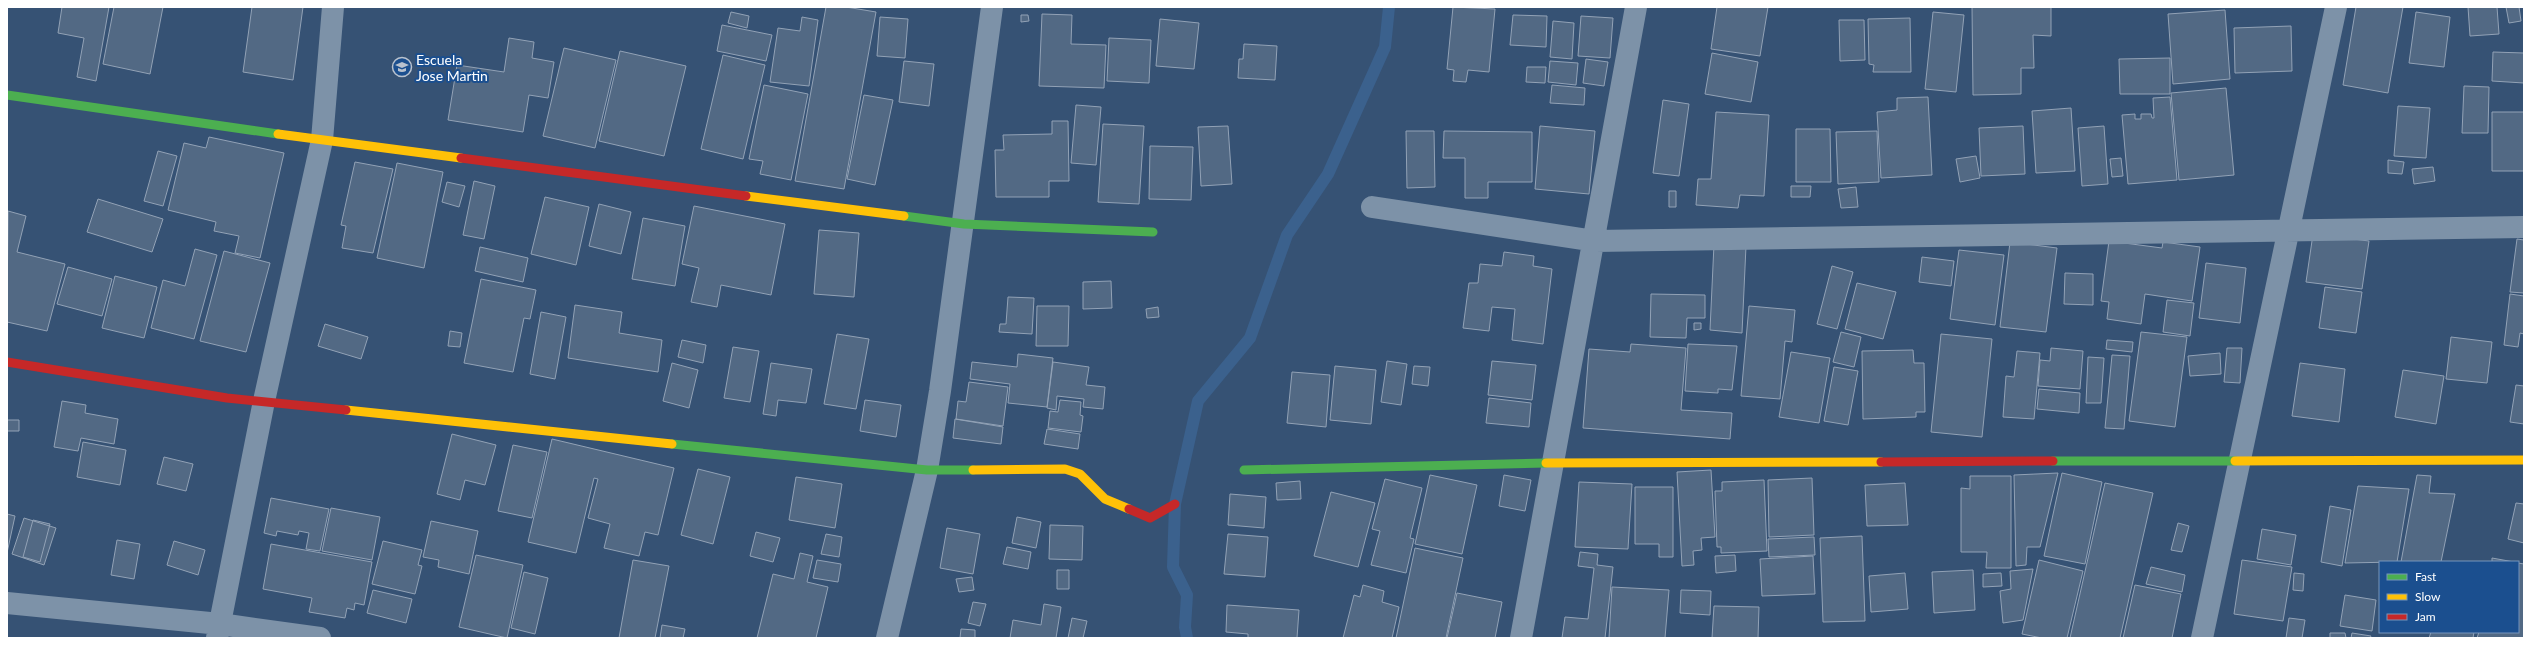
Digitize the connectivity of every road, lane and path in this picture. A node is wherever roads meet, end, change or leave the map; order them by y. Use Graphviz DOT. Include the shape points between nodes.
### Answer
graph roads {
  1 [pos="333,7"];
  2 [pos="992,7"];
  3 [pos="1636,7"];
  4 [pos="2336,7"];
  5 [pos="7,94"];
  6 [pos="322,140"];
  7 [pos="1372,207"];
  8 [pos="964,224"];
  9 [pos="2524,227"];
  10 [pos="2288,231"];
  11 [pos="1153,232"];
  12 [pos="1595,241"];
  13 [pos="7,362"];
  14 [pos="264,401"];
  15 [pos="2524,460"];
  16 [pos="2240,461"];
  17 [pos="1555,463"];
  18 [pos="927,470"];
  19 [pos="1244,470"];
  20 [pos="1175,504"];
  21 [pos="7,603"];
  22 [pos="218,631"];
  23 [pos="320,638"];
  24 [pos="887,638"];
  25 [pos="1521,638"];
  26 [pos="2202,638"];
  1 -- 6 [label="street"];
  2 -- 8 [label="street"];
  3 -- 12 [label="street"];
  4 -- 10 [label="street"];
  5 -- 6 [label="street"];
  6 -- 8 [label="street"];
  6 -- 14 [label="street"];
  7 -- 12 [label="street"];
  8 -- 11 [label="street"];
  8 -- 18 [label="street"];
  9 -- 10 [label="street"];
  10 -- 12 [label="street"];
  10 -- 16 [label="street"];
  12 -- 17 [label="street"];
  13 -- 14 [label="street" via="227,398"];
  14 -- 18 [label="street"];
  14 -- 22 [label="street"];
  15 -- 16 [label="street"];
  16 -- 17 [label="street"];
  16 -- 26 [label="street"];
  17 -- 19 [label="street"];
  17 -- 25 [label="street"];
  18 -- 20 [label="street" via="1065,469 1080,474 1105,499 1150,518"];
  18 -- 24 [label="street"];
  21 -- 22 [label="street"];
  22 -- 23 [label="street"];
}
